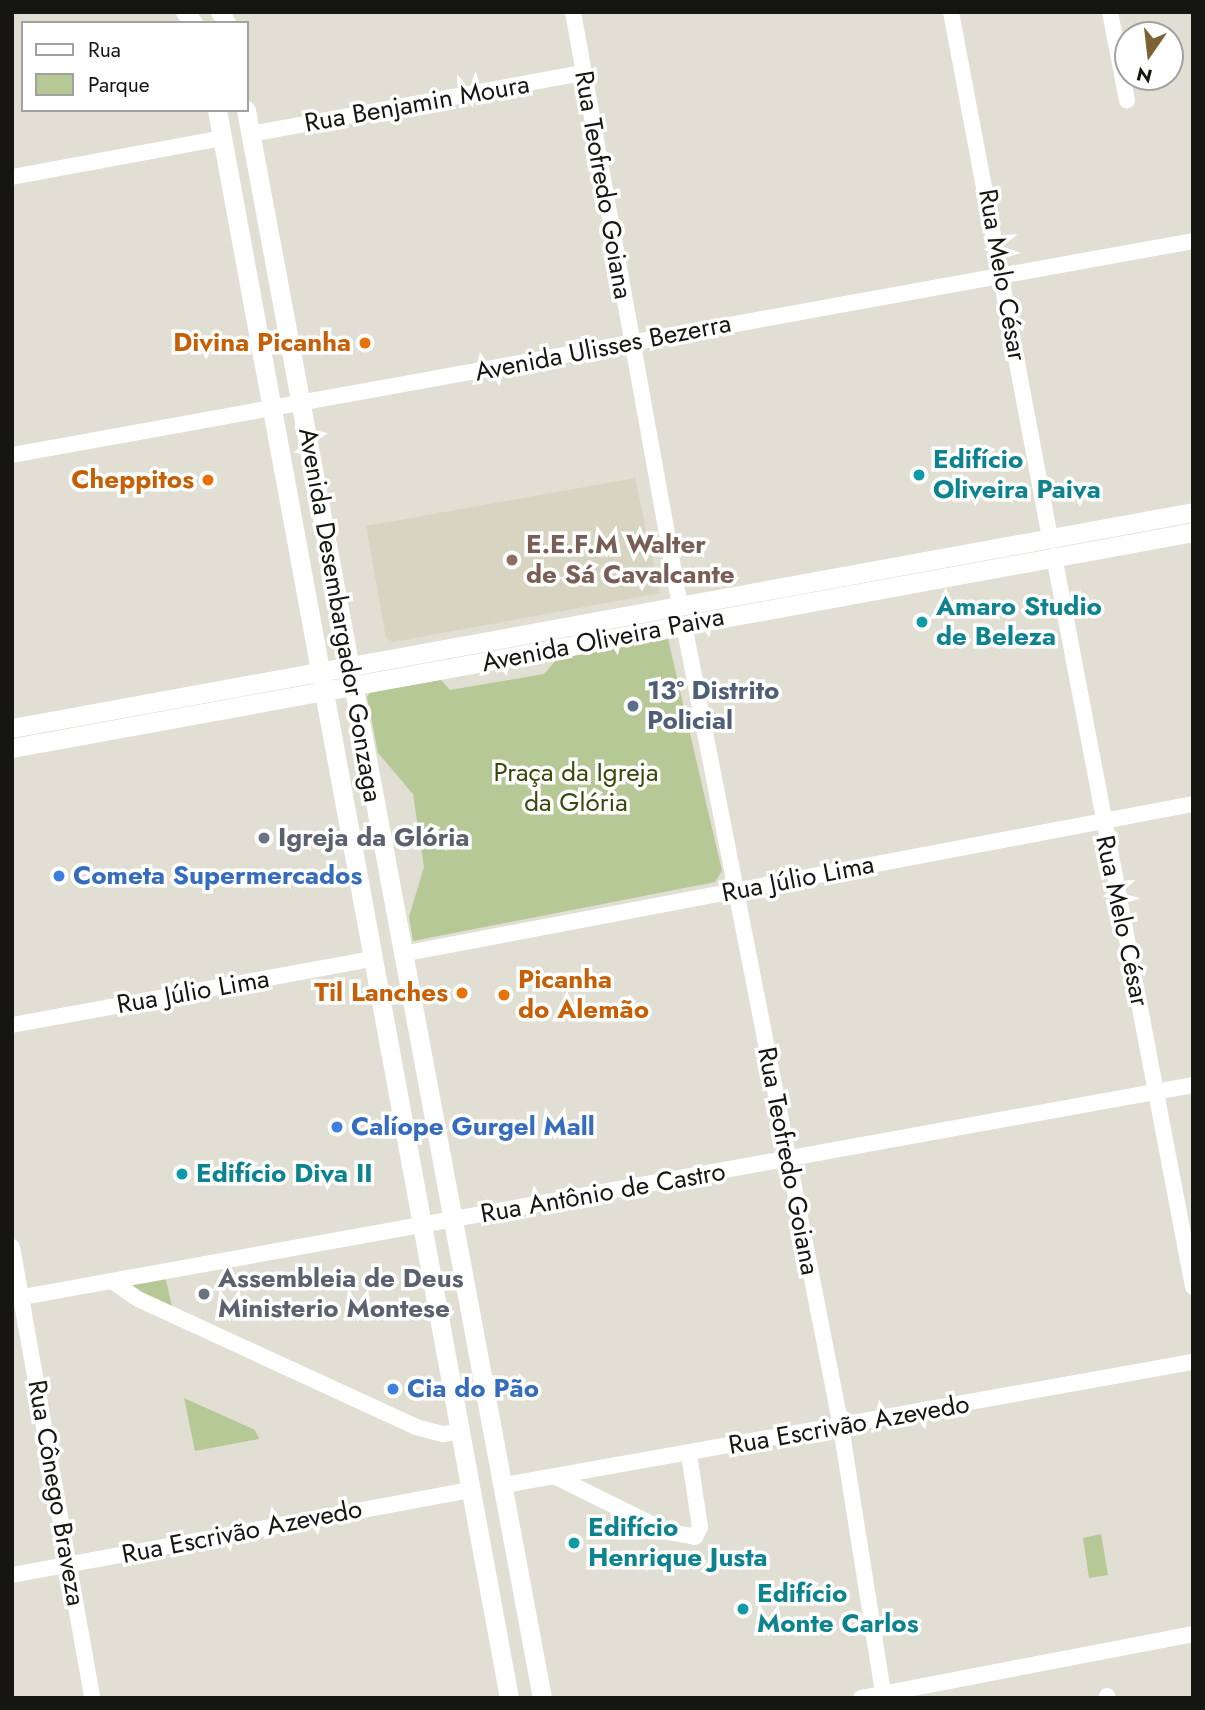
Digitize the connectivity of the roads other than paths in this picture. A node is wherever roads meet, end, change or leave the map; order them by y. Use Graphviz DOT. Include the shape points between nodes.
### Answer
graph roads {
  1 [pos="573,12"];
  2 [pos="951,12"];
  3 [pos="1110,12"];
  4 [pos="584,74"];
  5 [pos="1127,100"];
  6 [pos="217,112"];
  7 [pos="246,112"];
  8 [pos="250,134"];
  9 [pos="222,138"];
  10 [pos="12,177"];
  11 [pos="1193,241"];
  12 [pos="1002,273"];
  13 [pos="630,342"];
  14 [pos="301,403"];
  15 [pos="272,408"];
  16 [pos="12,455"];
  17 [pos="1193,512"];
  18 [pos="1193,531"];
  19 [pos="1052,547"];
  20 [pos="682,615"];
  21 [pos="352,676"];
  22 [pos="320,682"];
  23 [pos="12,728"];
  24 [pos="12,748"];
  25 [pos="1193,804"];
  26 [pos="1102,821"];
  27 [pos="735,891"];
  28 [pos="402,954"];
  29 [pos="373,959"];
  30 [pos="12,1024"];
  31 [pos="1193,1085"];
  32 [pos="1158,1092"];
  33 [pos="787,1161"];
  34 [pos="454,1218"];
  35 [pos="422,1224"];
  36 [pos="12,1247"];
  37 [pos="115,1283"];
  38 [pos="1193,1287"];
  39 [pos="17,1298"];
  40 [pos="1193,1362"];
  41 [pos="841,1427"];
  42 [pos="461,1432"];
  43 [pos="689,1454"];
  44 [pos="556,1477"];
  45 [pos="505,1485"];
  46 [pos="472,1490"];
  47 [pos="68,1565"];
  48 [pos="12,1575"];
  49 [pos="1193,1634"];
  50 [pos="884,1696"];
  51 [pos="92,1698"];
  52 [pos="509,1698"];
  53 [pos="542,1698"];
  54 [pos="861,1698"];
  1 -- 4 [label="street, Rua Teofredo Goiana"];
  2 -- 12 [label="street, Rua Melo César"];
  3 -- 5 [label="street"];
  4 -- 8 [label="street, Rua Benjamin Moura"];
  4 -- 13 [label="street, Rua Teofredo Goiana"];
  6 -- 9 [label="main road, Avenida Desembargador Gonzaga"];
  7 -- 8 [label="main road, Avenida Desembargador Gonzaga"];
  8 -- 14 [label="main road, Avenida Desembargador Gonzaga"];
  9 -- 10 [label="street"];
  9 -- 15 [label="main road, Avenida Desembargador Gonzaga"];
  11 -- 12 [label="street, Avenida Ulisses Bezerra"];
  12 -- 13 [label="street, Avenida Ulisses Bezerra"];
  12 -- 19 [label="street, Rua Melo César"];
  13 -- 14 [label="street, Avenida Ulisses Bezerra"];
  13 -- 20 [label="street, Rua Teofredo Goiana"];
  14 -- 15 [label="street, Avenida Ulisses Bezerra"];
  14 -- 21 [label="main road, Avenida Desembargador Gonzaga"];
  15 -- 16 [label="street, Avenida Ulisses Bezerra"];
  15 -- 22 [label="main road, Avenida Desembargador Gonzaga"];
  17 -- 19 [label="main road, Avenida Oliveira Paiva"];
  18 -- 19 [label="main road, Avenida Oliveira Paiva"];
  19 -- 20 [label="main road, Avenida Oliveira Paiva"];
  19 -- 26 [label="street, Rua Melo César"];
  20 -- 21 [label="main road, Avenida Oliveira Paiva"];
  20 -- 27 [label="street, Rua Teofredo Goiana"];
  21 -- 22 [label="main road, Avenida Oliveira Paiva"];
  21 -- 28 [label="main road, Avenida Desembargador Gonzaga"];
  22 -- 23 [label="main road, Avenida Oliveira Paiva"];
  22 -- 24 [label="main road, Avenida Oliveira Paiva"];
  22 -- 29 [label="main road, Avenida Desembargador Gonzaga"];
  25 -- 26 [label="street, Rua Júlio Lima"];
  26 -- 27 [label="street, Rua Júlio Lima"];
  26 -- 32 [label="street, Rua Melo César"];
  27 -- 28 [label="street, Rua Júlio Lima"];
  27 -- 33 [label="street, Rua Teofredo Goiana"];
  28 -- 34 [label="main road, Avenida Desembargador Gonzaga"];
  29 -- 30 [label="street, Rua Júlio Lima"];
  29 -- 35 [label="main road, Avenida Desembargador Gonzaga"];
  31 -- 32 [label="street, Rua Antônio de Castro"];
  32 -- 33 [label="street, Rua Antônio de Castro"];
  32 -- 38 [label="street, Rua Melo César"];
  33 -- 34 [label="street, Rua Antônio de Castro"];
  33 -- 41 [label="street, Rua Teofredo Goiana"];
  34 -- 35 [label="street, Rua Antônio de Castro"];
  34 -- 45 [label="main road, Avenida Desembargador Gonzaga"];
  35 -- 37 [label="street, Rua Antônio de Castro"];
  35 -- 42 [label="main road, Avenida Desembargador Gonzaga"];
  36 -- 39 [label="street, Rua Cônego Braveza"];
  37 -- 39 [label="street, Rua Antônio de Castro"];
  37 -- 42 [label="street" via="138,1299 416,1427 443,1434"];
  39 -- 47 [label="street, Rua Cônego Braveza"];
  40 -- 41 [label="street, Rua Escrivão Azevedo"];
  41 -- 43 [label="street, Rua Escrivão Azevedo"];
  41 -- 50 [label="street, Rua Teofredo Goiana"];
  42 -- 46 [label="main road, Avenida Desembargador Gonzaga"];
  43 -- 44 [label="street, Rua Escrivão Azevedo"];
  43 -- 44 [label="street" via="700,1527 695,1537 668,1532"];
  44 -- 45 [label="street, Rua Escrivão Azevedo"];
  45 -- 53 [label="main road, Avenida Desembargador Gonzaga"];
  46 -- 47 [label="street, Rua Escrivão Azevedo"];
  46 -- 52 [label="main road, Avenida Desembargador Gonzaga"];
  47 -- 48 [label="street, Rua Escrivão Azevedo"];
  47 -- 51 [label="street, Rua Cônego Braveza"];
  49 -- 50 [label="street"];
  50 -- 54 [label="street"];
}
